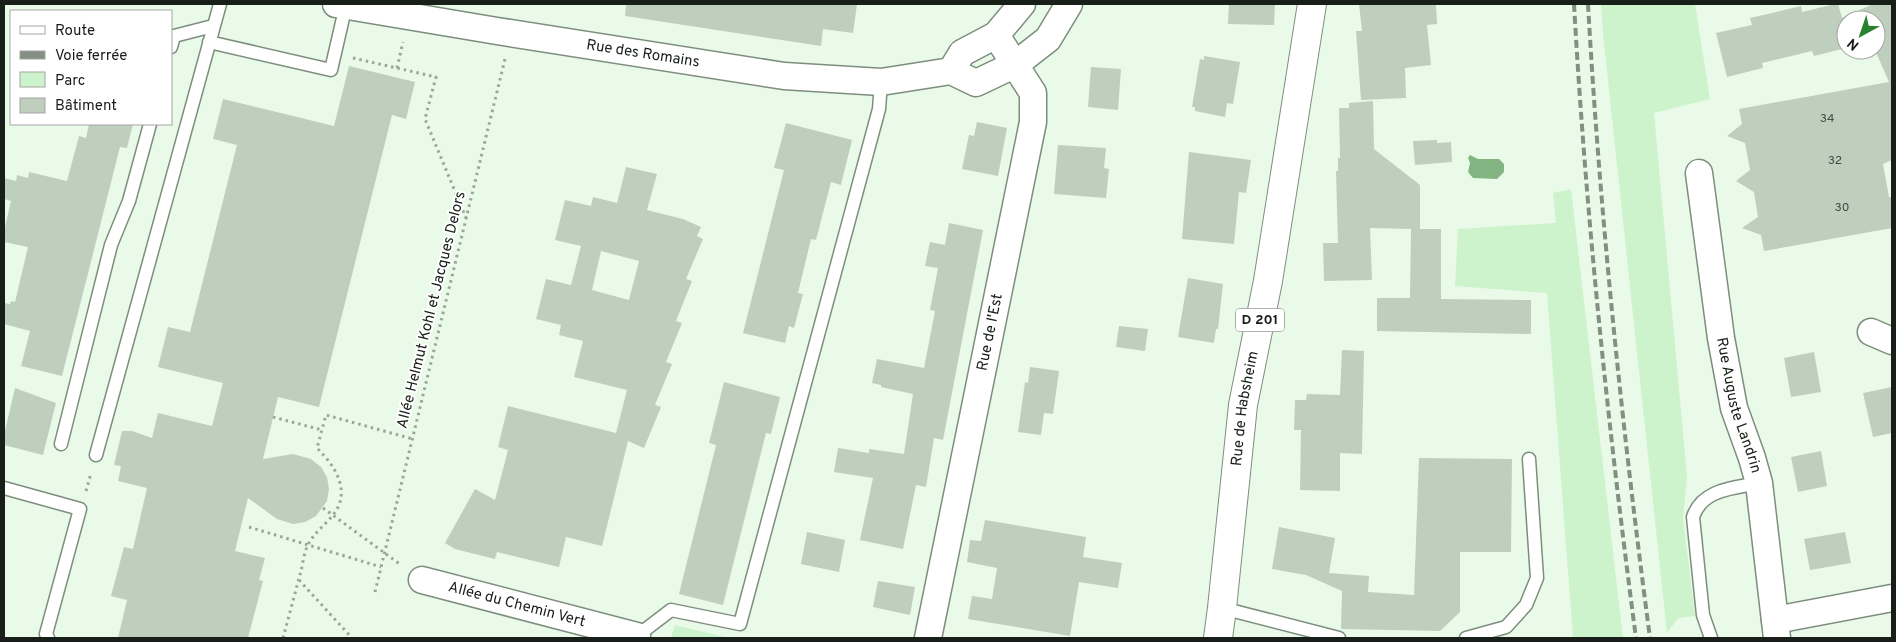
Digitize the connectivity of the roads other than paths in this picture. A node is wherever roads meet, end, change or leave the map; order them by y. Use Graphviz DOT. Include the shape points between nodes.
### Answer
graph roads {
  1 [pos="220,4"];
  2 [pos="1022,4"];
  3 [pos="1069,4"];
  4 [pos="1312,4"];
  5 [pos="341,5"];
  6 [pos="451,13"];
  7 [pos="213,26"];
  8 [pos="996,35"];
  9 [pos="210,42"];
  10 [pos="172,43"];
  11 [pos="1016,64"];
  12 [pos="951,71"];
  13 [pos="881,82"];
  14 [pos="150,125"];
  15 [pos="1699,173"];
  16 [pos="61,444"];
  17 [pos="96,455"];
  18 [pos="1529,459"];
  19 [pos="1759,483"];
  20 [pos="4,488"];
  21 [pos="422,580"];
  22 [pos="1892,598"];
  23 [pos="1222,608"];
  24 [pos="1776,629"];
  25 [pos="637,637"];
  26 [pos="48,638"];
  27 [pos="928,638"];
  28 [pos="1218,638"];
  29 [pos="1339,638"];
  30 [pos="1466,638"];
  31 [pos="1711,638"];
  1 -- 7 [label="lane"];
  2 -- 8 [label="street"];
  3 -- 11 [label="street" via="1048,39"];
  4 -- 23 [label="main road, Rue de Habsheim / D 201" via="1268,281 1243,405"];
  5 -- 6 [label="street, Rue des Romains"];
  5 -- 9 [label="lane" via="331,70"];
  6 -- 13 [label="street, Rue des Romains" via="511,33 784,76"];
  7 -- 9 [label="lane"];
  7 -- 10 [label="lane" via="174,36"];
  8 -- 11 [label="street, Rue de l'Est"];
  8 -- 12 [label="street" via="962,53"];
  9 -- 17 [label="lane"];
  11 -- 12 [label="street" via="976,83"];
  11 -- 27 [label="street, Rue de l'Est" via="1033,93 1033,122"];
  12 -- 13 [label="street, Rue des Romains"];
  13 -- 25 [label="lane" via="879,109 740,624 671,610"];
  14 -- 16 [label="lane" via="129,201 111,245"];
  15 -- 19 [label="street, Rue Auguste Landrin" via="1721,338 1734,408"];
  18 -- 30 [label="lane" via="1537,578 1526,605 1506,627"];
  19 -- 24 [label="street, Rue Auguste Landrin"];
  19 -- 31 [label="lane" via="1710,495 1696,507 1693,516 1703,615"];
  20 -- 26 [label="lane" via="80,509 46,634"];
  21 -- 25 [label="street, Allée du Chemin Vert"];
  22 -- 24 [label="street"];
  23 -- 28 [label="main road, Rue de Habsheim / D 201"];
  23 -- 29 [label="lane"];
}
